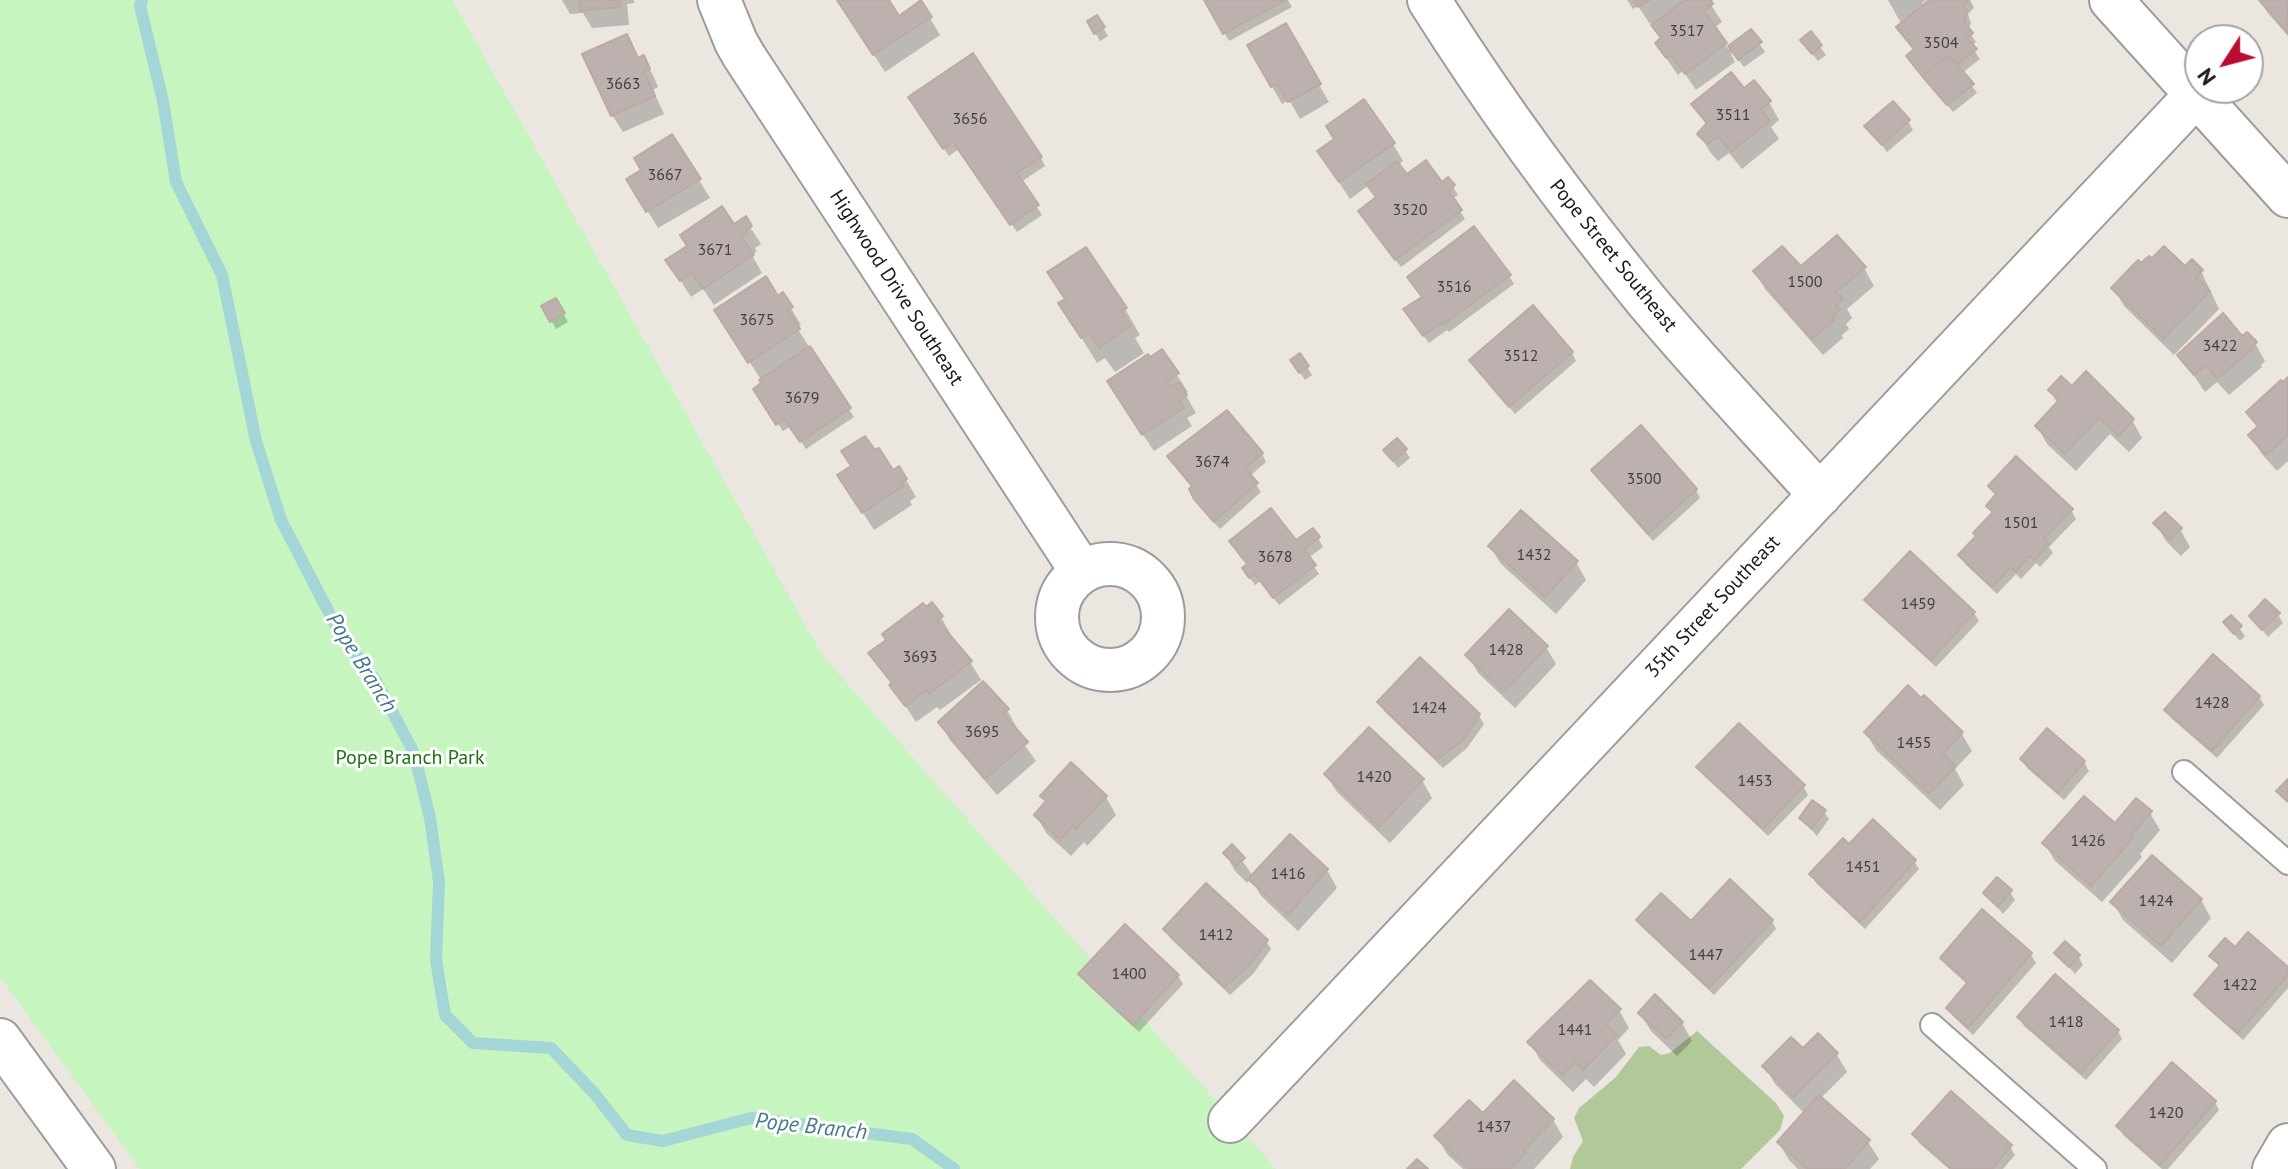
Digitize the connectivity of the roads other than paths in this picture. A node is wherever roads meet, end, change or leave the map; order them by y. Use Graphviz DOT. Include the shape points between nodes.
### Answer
graph roads {
  1 [pos="719,0"];
  2 [pos="1429,0"];
  3 [pos="2111,0"];
  4 [pos="2184,80"];
  5 [pos="2188,104"];
  6 [pos="2206,104"];
  7 [pos="2288,196"];
  8 [pos="1820,495"];
  9 [pos="1082,572"];
  10 [pos="2184,772"];
  11 [pos="2288,863"];
  12 [pos="1932,1025"];
  13 [pos="0,1040"];
  14 [pos="1230,1121"];
  15 [pos="2288,1145"];
  16 [pos="94,1169"];
  17 [pos="2095,1169"];
  18 [pos="2274,1169"];
  1 -- 9 [label="street, Highwood Drive Southeast" via="744,56"];
  2 -- 8 [label="street, Pope Street Southeast" via="1530,151 1596,237"];
  3 -- 4 [label="street"];
  5 -- 8 [label="street, 35th Street Southeast"];
  6 -- 7 [label="street"];
  8 -- 14 [label="street, 35th Street Southeast"];
  10 -- 11 [label="lane"];
  12 -- 17 [label="lane"];
  13 -- 16 [label="street"];
  15 -- 18 [label="street"];
}
